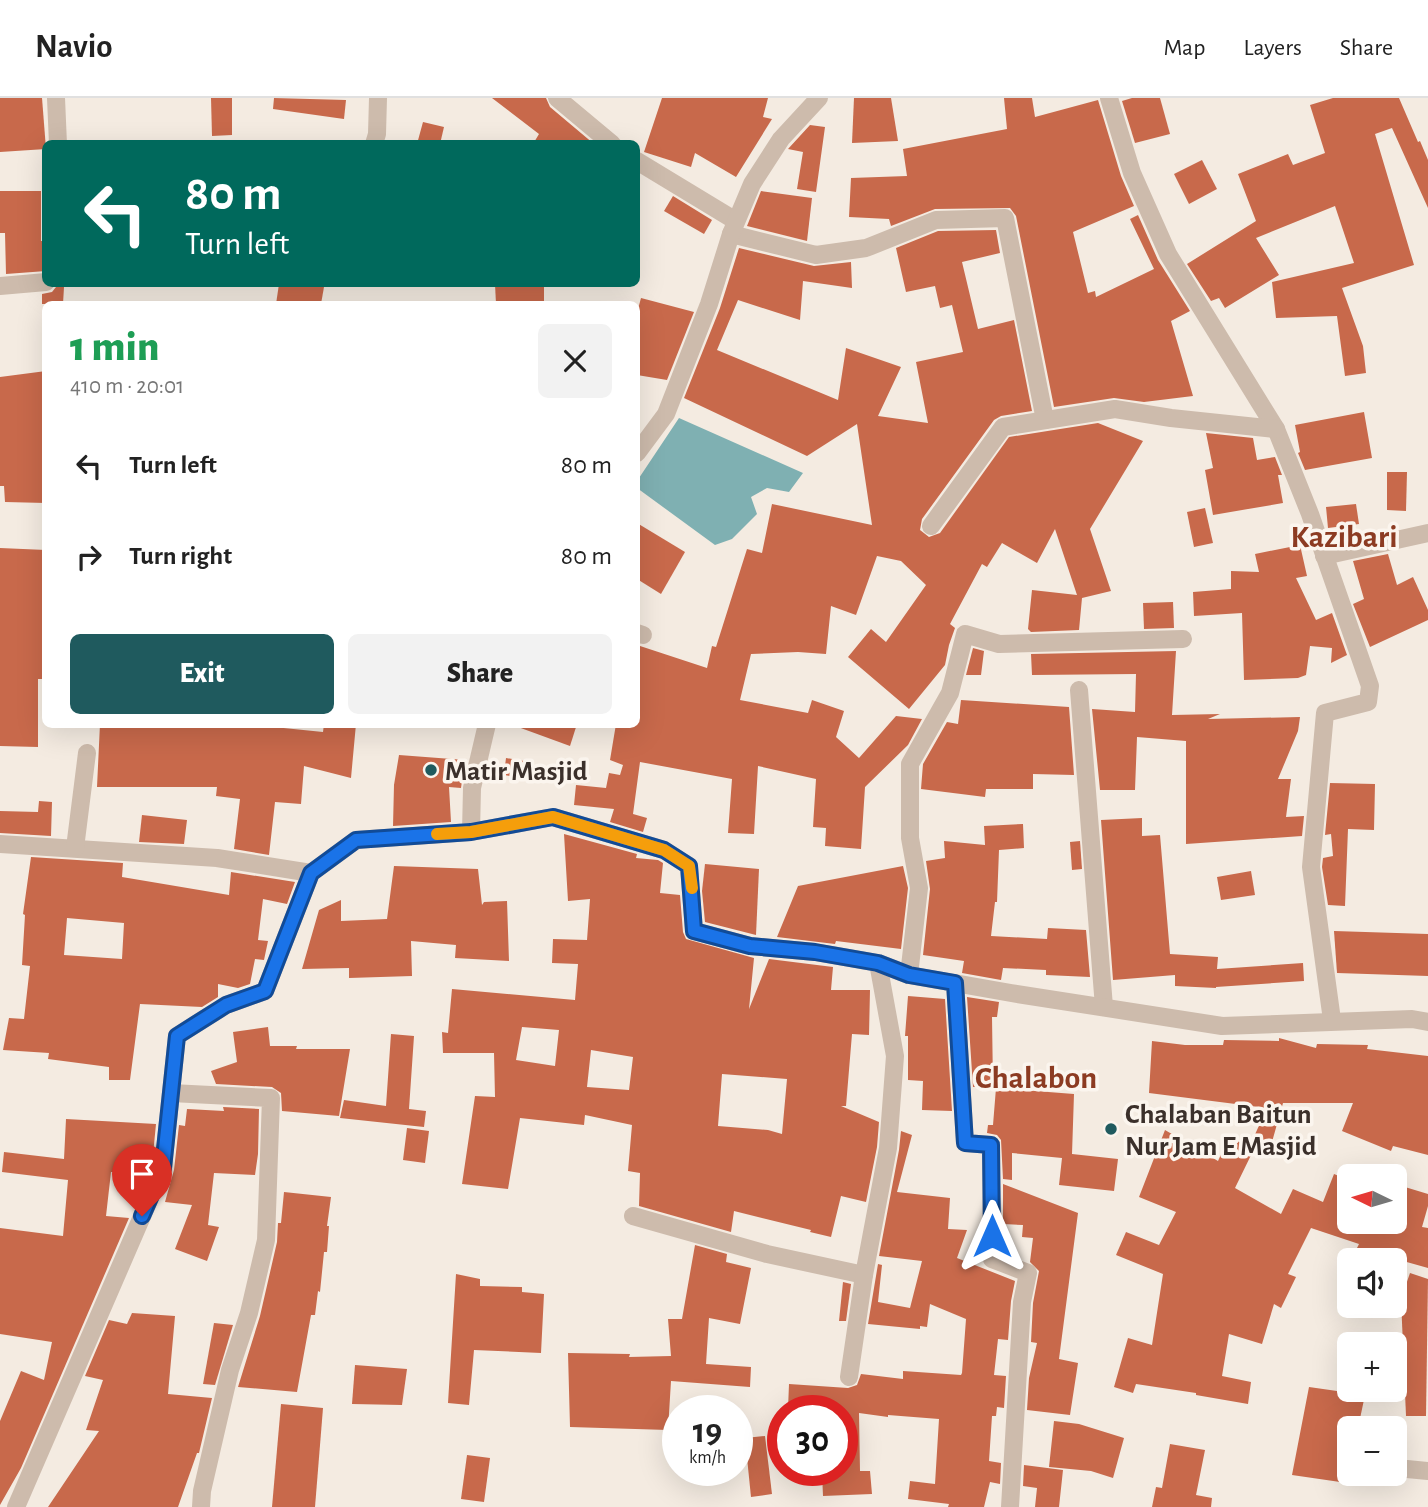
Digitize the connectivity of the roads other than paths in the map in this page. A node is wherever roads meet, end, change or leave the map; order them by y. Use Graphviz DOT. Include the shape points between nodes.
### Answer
graph roads {
  1 [pos="56,98"];
  2 [pos="378,98"];
  3 [pos="557,98"];
  4 [pos="819,98"];
  5 [pos="1110,98"];
  6 [pos="58,140"];
  7 [pos="375,140"];
  8 [pos="607,140"];
  9 [pos="640,163"];
  10 [pos="734,228"];
  11 [pos="42,282"];
  12 [pos="0,286"];
  13 [pos="1045,420"];
  14 [pos="1276,429"];
  15 [pos="640,449"];
  16 [pos="931,526"];
  17 [pos="1428,533"];
  18 [pos="1324,556"];
  19 [pos="1183,639"];
  20 [pos="1079,690"];
  21 [pos="486,728"];
  22 [pos="87,752"];
  23 [pos="471,832"];
  24 [pos="0,844"];
  25 [pos="75,848"];
  26 [pos="311,873"];
  27 [pos="878,963"];
  28 [pos="909,975"];
  29 [pos="955,983"];
  30 [pos="1104,1007"];
  31 [pos="1332,1020"];
  32 [pos="1428,1023"];
  33 [pos="171,1093"];
  34 [pos="633,1216"];
  35 [pos="864,1275"];
  36 [pos="849,1377"];
  37 [pos="1407,1469"];
  38 [pos="1428,1471"];
  39 [pos="16,1507"];
  40 [pos="201,1507"];
  41 [pos="1010,1507"];
  1 -- 6 [label="street"];
  2 -- 7 [label="street"];
  3 -- 8 [label="street"];
  4 -- 10 [label="street" via="780,139 751,184"];
  5 -- 14 [label="street" via="1132,173 1168,254"];
  9 -- 10 [label="street"];
  10 -- 13 [label="street" via="816,255 866,248 936,220 1005,218"];
  10 -- 15 [label="street" via="666,414"];
  11 -- 12 [label="street"];
  13 -- 14 [label="street" via="1115,409"];
  13 -- 16 [label="street" via="1003,427"];
  14 -- 18 [label="street"];
  17 -- 18 [label="street"];
  18 -- 31 [label="street" via="1370,686 1368,702 1325,713 1311,867"];
  19 -- 28 [label="street" via="999,644 965,634 950,693 910,764 910,838 919,888"];
  20 -- 30 [label="street"];
  21 -- 23 [label="street" via="472,788"];
  22 -- 25 [label="street"];
  23 -- 26 [label="street" via="356,840"];
  23 -- 27 [label="street" via="553,817 664,850 689,866 694,931 750,946"];
  24 -- 25 [label="street"];
  25 -- 26 [label="street" via="216,859"];
  26 -- 33 [label="street" via="265,991 226,1005 177,1036"];
  27 -- 28 [label="street"];
  27 -- 35 [label="street" via="895,1056 888,1148"];
  28 -- 29 [label="street"];
  29 -- 30 [label="street"];
  29 -- 41 [label="street" via="965,1143 991,1145 992,1259 1028,1273 1020,1326"];
  30 -- 31 [label="street" via="1222,1026"];
  31 -- 32 [label="street"];
  33 -- 39 [label="street" via="163,1168"];
  33 -- 40 [label="street" via="271,1098 265,1240 249,1313 230,1370"];
  34 -- 35 [label="street" via="766,1254"];
  35 -- 36 [label="street"];
  37 -- 38 [label="street"];
}
